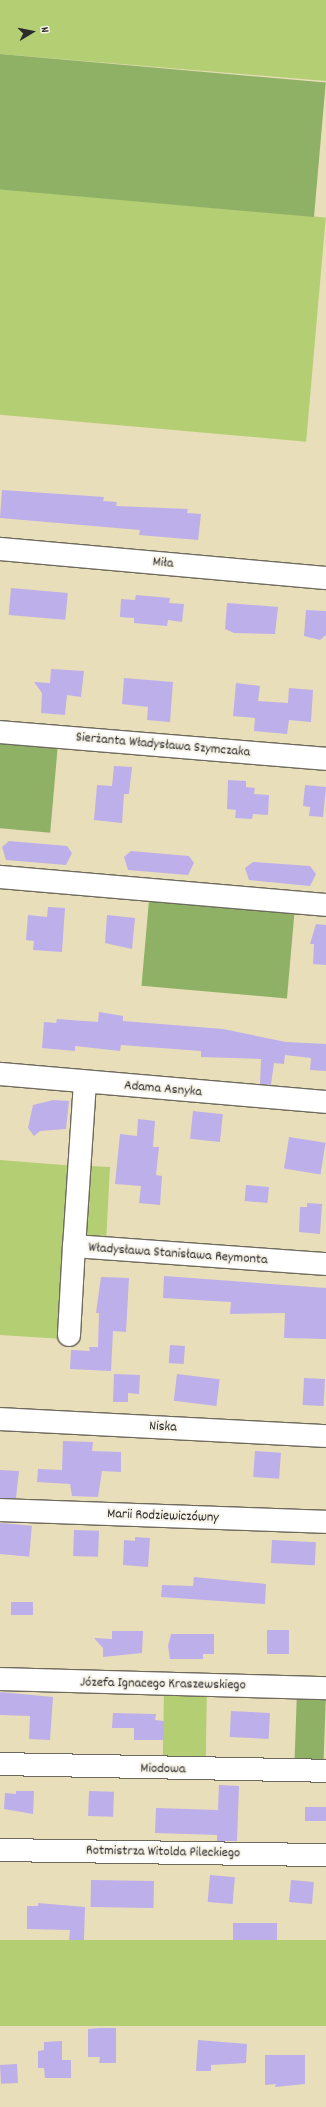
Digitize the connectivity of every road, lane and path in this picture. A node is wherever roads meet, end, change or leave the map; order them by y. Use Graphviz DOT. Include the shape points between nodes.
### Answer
graph roads {
  1 [pos="0,548"];
  2 [pos="326,578"];
  3 [pos="0,732"];
  4 [pos="326,759"];
  5 [pos="0,877"];
  6 [pos="326,905"];
  7 [pos="0,1074"];
  8 [pos="84,1082"];
  9 [pos="326,1102"];
  10 [pos="74,1246"];
  11 [pos="326,1264"];
  12 [pos="69,1336"];
  13 [pos="0,1419"];
  14 [pos="326,1436"];
  15 [pos="0,1510"];
  16 [pos="326,1522"];
  17 [pos="0,1679"];
  18 [pos="326,1688"];
  19 [pos="0,1764"];
  20 [pos="326,1771"];
  21 [pos="0,1850"];
  22 [pos="326,1855"];
  1 -- 2 [label="street, Miła"];
  3 -- 4 [label="street, Sierżanta Władysława Szymczaka"];
  5 -- 6 [label="street"];
  7 -- 8 [label="street, Adama Asnyka"];
  8 -- 9 [label="street, Adama Asnyka"];
  8 -- 10 [label="street, Władysława Stanisława Reymonta"];
  10 -- 11 [label="street, Władysława Stanisława Reymonta"];
  10 -- 12 [label="street"];
  13 -- 14 [label="street, Niska"];
  15 -- 16 [label="street, Marii Rodziewiczówny"];
  17 -- 18 [label="street, Józefa Ignacego Kraszewskiego"];
  19 -- 20 [label="street, Miodowa"];
  21 -- 22 [label="street, Rotmistrza Witolda Pileckiego"];
}
